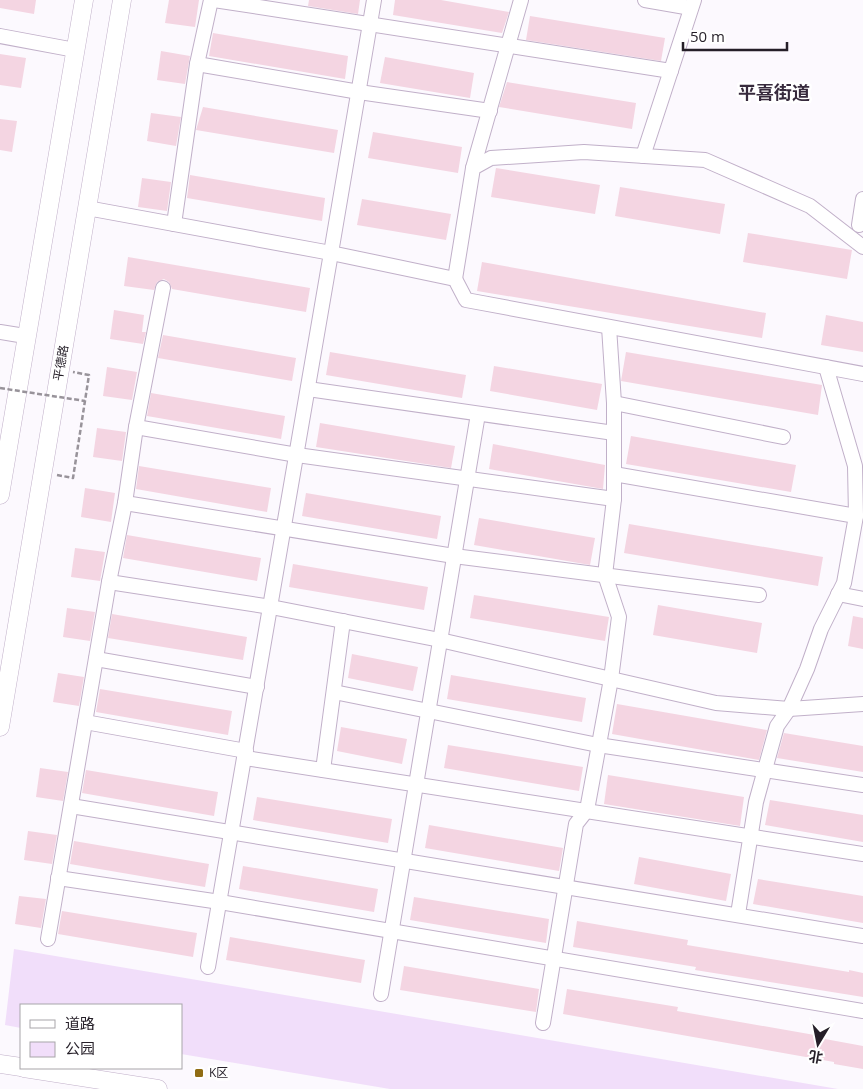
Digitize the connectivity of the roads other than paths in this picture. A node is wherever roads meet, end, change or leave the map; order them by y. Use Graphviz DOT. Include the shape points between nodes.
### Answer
graph roads {
  1 [pos="84,0"];
  2 [pos="122,0"];
  3 [pos="213,0"];
  4 [pos="374,0"];
  5 [pos="521,0"];
  6 [pos="645,0"];
  7 [pos="693,4"];
  8 [pos="370,24"];
  9 [pos="0,36"];
  10 [pos="508,47"];
  11 [pos="75,50"];
  12 [pos="197,64"];
  13 [pos="671,71"];
  14 [pos="359,92"];
  15 [pos="490,111"];
  16 [pos="643,156"];
  17 [pos="474,168"];
  18 [pos="863,199"];
  19 [pos="87,208"];
  20 [pos="174,224"];
  21 [pos="861,224"];
  22 [pos="844,232"];
  23 [pos="863,247"];
  24 [pos="331,253"];
  25 [pos="454,279"];
  26 [pos="163,288"];
  27 [pos="609,327"];
  28 [pos="0,332"];
  29 [pos="26,336"];
  30 [pos="826,367"];
  31 [pos="863,374"];
  32 [pos="308,389"];
  33 [pos="614,403"];
  34 [pos="478,414"];
  35 [pos="136,427"];
  36 [pos="614,433"];
  37 [pos="783,437"];
  38 [pos="856,447"];
  39 [pos="297,455"];
  40 [pos="614,474"];
  41 [pos="467,479"];
  42 [pos="0,495"];
  43 [pos="614,499"];
  44 [pos="125,503"];
  45 [pos="858,521"];
  46 [pos="284,529"];
  47 [pos="454,556"];
  48 [pos="605,576"];
  49 [pos="108,582"];
  50 [pos="838,594"];
  51 [pos="759,595"];
  52 [pos="863,599"];
  53 [pos="271,607"];
  54 [pos="343,621"];
  55 [pos="440,640"];
  56 [pos="96,659"];
  57 [pos="612,679"];
  58 [pos="257,687"];
  59 [pos="334,692"];
  60 [pos="863,704"];
  61 [pos="789,709"];
  62 [pos="428,712"];
  63 [pos="85,722"];
  64 [pos="0,726"];
  65 [pos="598,745"];
  66 [pos="246,754"];
  67 [pos="765,769"];
  68 [pos="323,770"];
  69 [pos="416,784"];
  70 [pos="863,785"];
  71 [pos="71,806"];
  72 [pos="587,810"];
  73 [pos="232,832"];
  74 [pos="750,836"];
  75 [pos="863,854"];
  76 [pos="404,860"];
  77 [pos="58,878"];
  78 [pos="565,887"];
  79 [pos="220,902"];
  80 [pos="738,914"];
  81 [pos="392,931"];
  82 [pos="863,936"];
  83 [pos="48,939"];
  84 [pos="553,959"];
  85 [pos="208,967"];
  86 [pos="381,994"];
  87 [pos="863,1011"];
  88 [pos="543,1023"];
  89 [pos="0,1064"];
  90 [pos="20,1067"];
  91 [pos="29,1069"];
  92 [pos="158,1089"];
  1 -- 11 [label="main road"];
  2 -- 19 [label="main road, 平德路"];
  3 -- 8 [label="street"];
  3 -- 12 [label="street"];
  4 -- 8 [label="street"];
  5 -- 10 [label="street"];
  6 -- 7 [label="street"];
  7 -- 13 [label="street"];
  8 -- 10 [label="street"];
  8 -- 14 [label="street"];
  9 -- 11 [label="street"];
  10 -- 13 [label="street"];
  10 -- 15 [label="street"];
  11 -- 29 [label="main road"];
  12 -- 14 [label="street"];
  12 -- 20 [label="street"];
  13 -- 16 [label="street"];
  14 -- 15 [label="street"];
  14 -- 24 [label="street"];
  15 -- 17 [label="street"];
  16 -- 17 [label="street" via="584,152 491,158"];
  16 -- 22 [label="street" via="705,160 810,206"];
  17 -- 25 [label="street"];
  18 -- 21 [label="street"];
  19 -- 20 [label="street"];
  19 -- 64 [label="main road, 平德路"];
  20 -- 24 [label="street"];
  21 -- 22 [label="street"];
  22 -- 23 [label="street"];
  24 -- 25 [label="street"];
  24 -- 32 [label="street"];
  25 -- 27 [label="street" via="466,300"];
  26 -- 35 [label="street"];
  27 -- 30 [label="street"];
  27 -- 33 [label="street"];
  28 -- 29 [label="street"];
  29 -- 42 [label="main road"];
  30 -- 31 [label="street"];
  30 -- 38 [label="street"];
  32 -- 34 [label="street"];
  32 -- 39 [label="street"];
  33 -- 36 [label="street"];
  33 -- 37 [label="street"];
  34 -- 36 [label="street"];
  34 -- 41 [label="street"];
  35 -- 39 [label="street"];
  35 -- 44 [label="street"];
  36 -- 40 [label="street"];
  38 -- 45 [label="street"];
  39 -- 41 [label="street"];
  39 -- 46 [label="street"];
  40 -- 43 [label="street"];
  40 -- 45 [label="street"];
  41 -- 43 [label="street"];
  41 -- 47 [label="street"];
  43 -- 48 [label="street"];
  44 -- 46 [label="street"];
  44 -- 49 [label="street"];
  45 -- 50 [label="street" via="844,584"];
  46 -- 47 [label="street"];
  46 -- 53 [label="street"];
  47 -- 48 [label="street"];
  47 -- 55 [label="street"];
  48 -- 51 [label="street"];
  48 -- 57 [label="street" via="619,617"];
  49 -- 53 [label="street"];
  49 -- 56 [label="street"];
  50 -- 52 [label="street"];
  50 -- 61 [label="street"];
  53 -- 54 [label="street"];
  53 -- 58 [label="street"];
  54 -- 55 [label="street"];
  54 -- 59 [label="street"];
  55 -- 57 [label="street"];
  55 -- 62 [label="street"];
  56 -- 58 [label="street"];
  56 -- 63 [label="street"];
  57 -- 61 [label="street" via="716,704"];
  57 -- 65 [label="street"];
  58 -- 66 [label="street"];
  59 -- 62 [label="street"];
  59 -- 68 [label="street"];
  60 -- 61 [label="street"];
  61 -- 67 [label="street" via="777,726"];
  62 -- 65 [label="street"];
  62 -- 69 [label="street"];
  63 -- 66 [label="street"];
  63 -- 71 [label="street"];
  65 -- 67 [label="street"];
  65 -- 72 [label="street"];
  66 -- 68 [label="street"];
  66 -- 73 [label="street"];
  67 -- 70 [label="street"];
  67 -- 74 [label="street"];
  68 -- 69 [label="street"];
  69 -- 72 [label="street"];
  69 -- 76 [label="street"];
  71 -- 73 [label="street"];
  71 -- 77 [label="street"];
  72 -- 74 [label="street"];
  72 -- 78 [label="street" via="576,824"];
  73 -- 76 [label="street"];
  73 -- 79 [label="street"];
  74 -- 75 [label="street"];
  74 -- 80 [label="street"];
  76 -- 78 [label="street"];
  76 -- 81 [label="street"];
  77 -- 79 [label="street"];
  77 -- 83 [label="street"];
  78 -- 80 [label="street"];
  78 -- 84 [label="street"];
  79 -- 81 [label="street"];
  79 -- 85 [label="street"];
  80 -- 82 [label="street"];
  81 -- 84 [label="street"];
  81 -- 86 [label="street"];
  84 -- 87 [label="street"];
  84 -- 88 [label="street"];
  89 -- 90 [label="main road"];
  91 -- 92 [label="main road"];
}
